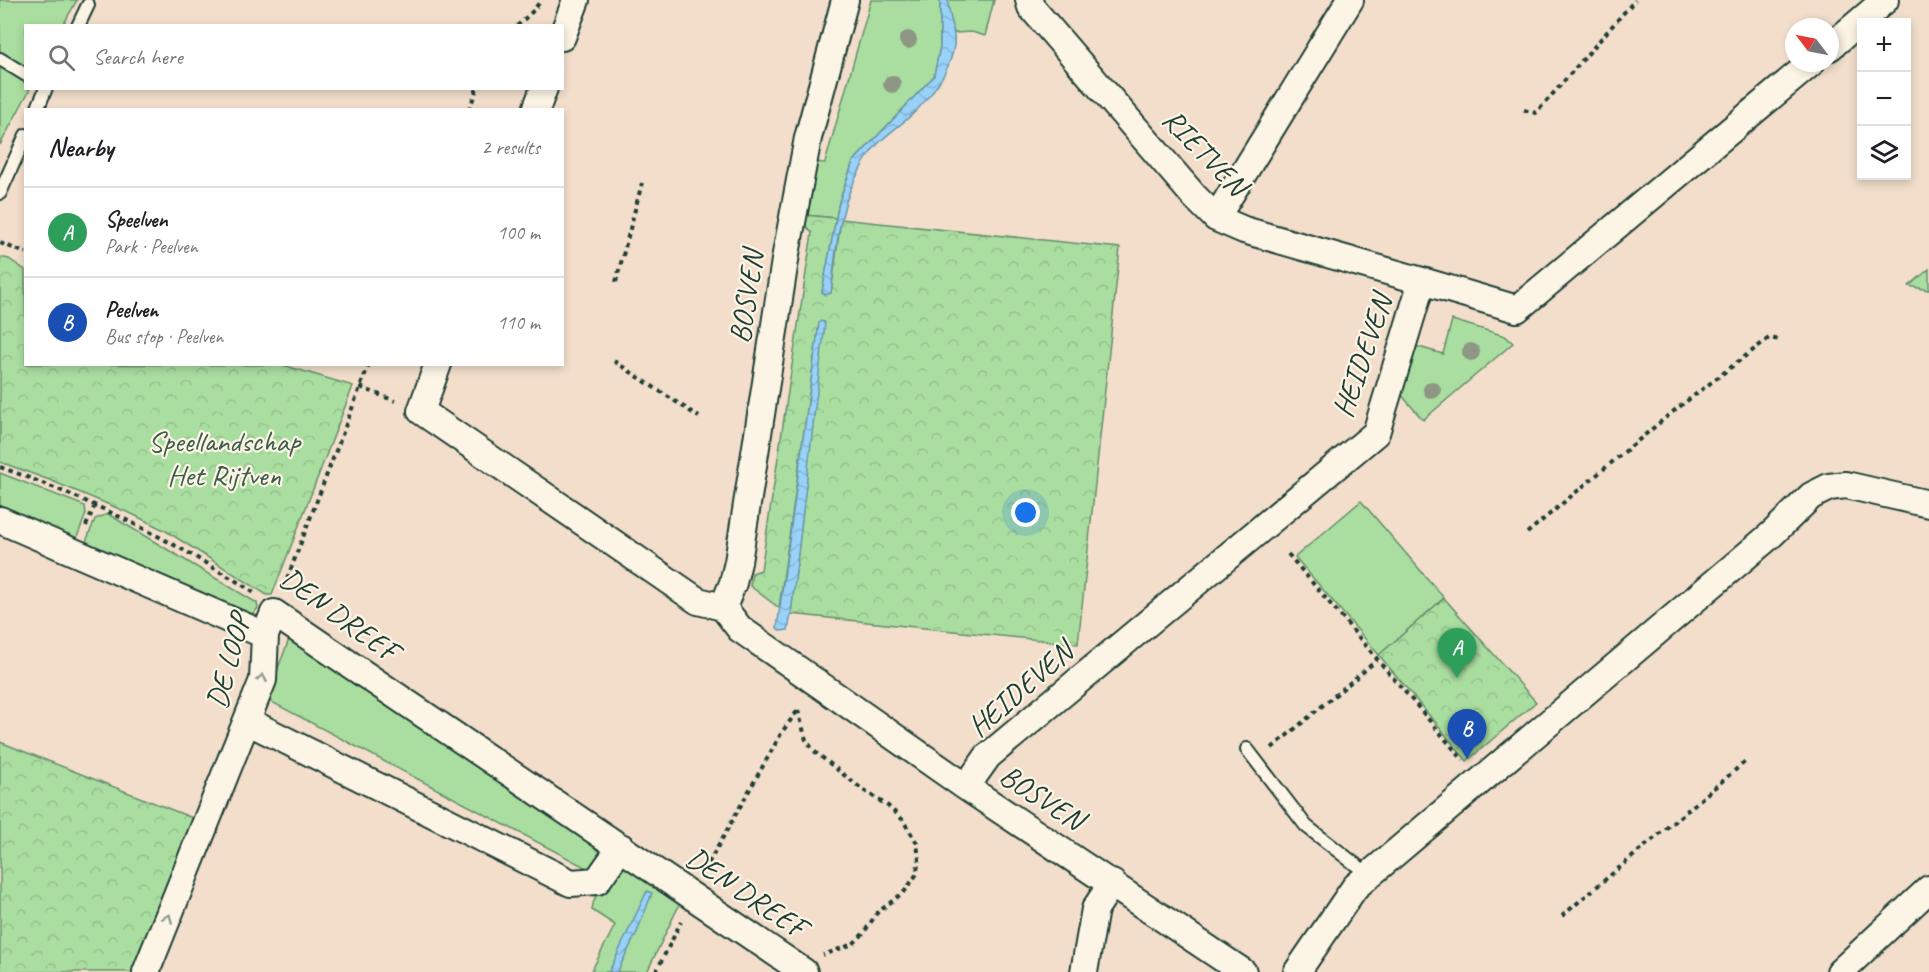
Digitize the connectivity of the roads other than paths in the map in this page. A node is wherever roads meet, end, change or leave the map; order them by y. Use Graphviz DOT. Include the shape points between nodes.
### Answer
graph roads {
  1 [pos="576,0"];
  2 [pos="845,0"];
  3 [pos="1029,0"];
  4 [pos="1350,0"];
  5 [pos="1885,0"];
  6 [pos="88,5"];
  7 [pos="79,24"];
  8 [pos="564,32"];
  9 [pos="1839,39"];
  10 [pos="0,59"];
  11 [pos="1800,72"];
  12 [pos="24,74"];
  13 [pos="45,90"];
  14 [pos="543,90"];
  15 [pos="38,108"];
  16 [pos="537,108"];
  17 [pos="24,139"];
  18 [pos="0,193"];
  19 [pos="1216,218"];
  20 [pos="1422,281"];
  21 [pos="437,366"];
  22 [pos="1929,504"];
  23 [pos="0,520"];
  24 [pos="723,607"];
  25 [pos="269,624"];
  26 [pos="247,721"];
  27 [pos="1246,750"];
  28 [pos="966,787"];
  29 [pos="621,847"];
  30 [pos="1369,875"];
  31 [pos="1112,883"];
  32 [pos="1929,889"];
  33 [pos="811,965"];
  34 [pos="146,972"];
  35 [pos="1084,972"];
  36 [pos="1243,972"];
  37 [pos="1297,972"];
  38 [pos="1840,972"];
  1 -- 8 [label="street"];
  2 -- 24 [label="street, BOSVEN" via="808,138 738,562"];
  3 -- 19 [label="street, RIETVEN"];
  4 -- 19 [label="street"];
  5 -- 9 [label="street"];
  6 -- 7 [label="lane"];
  10 -- 12 [label="lane"];
  11 -- 20 [label="street, HEIDEVEN" via="1517,309"];
  13 -- 15 [label="lane"];
  14 -- 16 [label="street"];
  17 -- 18 [label="lane"];
  19 -- 20 [label="street, RIETVEN" via="1244,230"];
  20 -- 28 [label="street, HEIDEVEN" via="1376,433 988,756"];
  21 -- 24 [label="street" via="421,411 698,601"];
  22 -- 30 [label="street" via="1846,484 1811,496 1772,534"];
  23 -- 25 [label="street, DEN DREEF"];
  24 -- 28 [label="street, BOSVEN" via="740,629"];
  26 -- 25 [label="street, DE LOOP, one-way" via="263,680"];
  25 -- 29 [label="street, DEN DREEF"];
  26 -- 29 [label="street" via="571,883 597,881"];
  34 -- 26 [label="street, DE LOOP, one-way"];
  27 -- 30 [label="lane" via="1306,826"];
  28 -- 31 [label="street, BOSVEN"];
  29 -- 33 [label="street, DEN DREEF" via="690,895"];
  30 -- 37 [label="street" via="1356,887"];
  31 -- 35 [label="street" via="1095,909"];
  31 -- 36 [label="street, BOSVEN"];
  32 -- 38 [label="street"];
}
